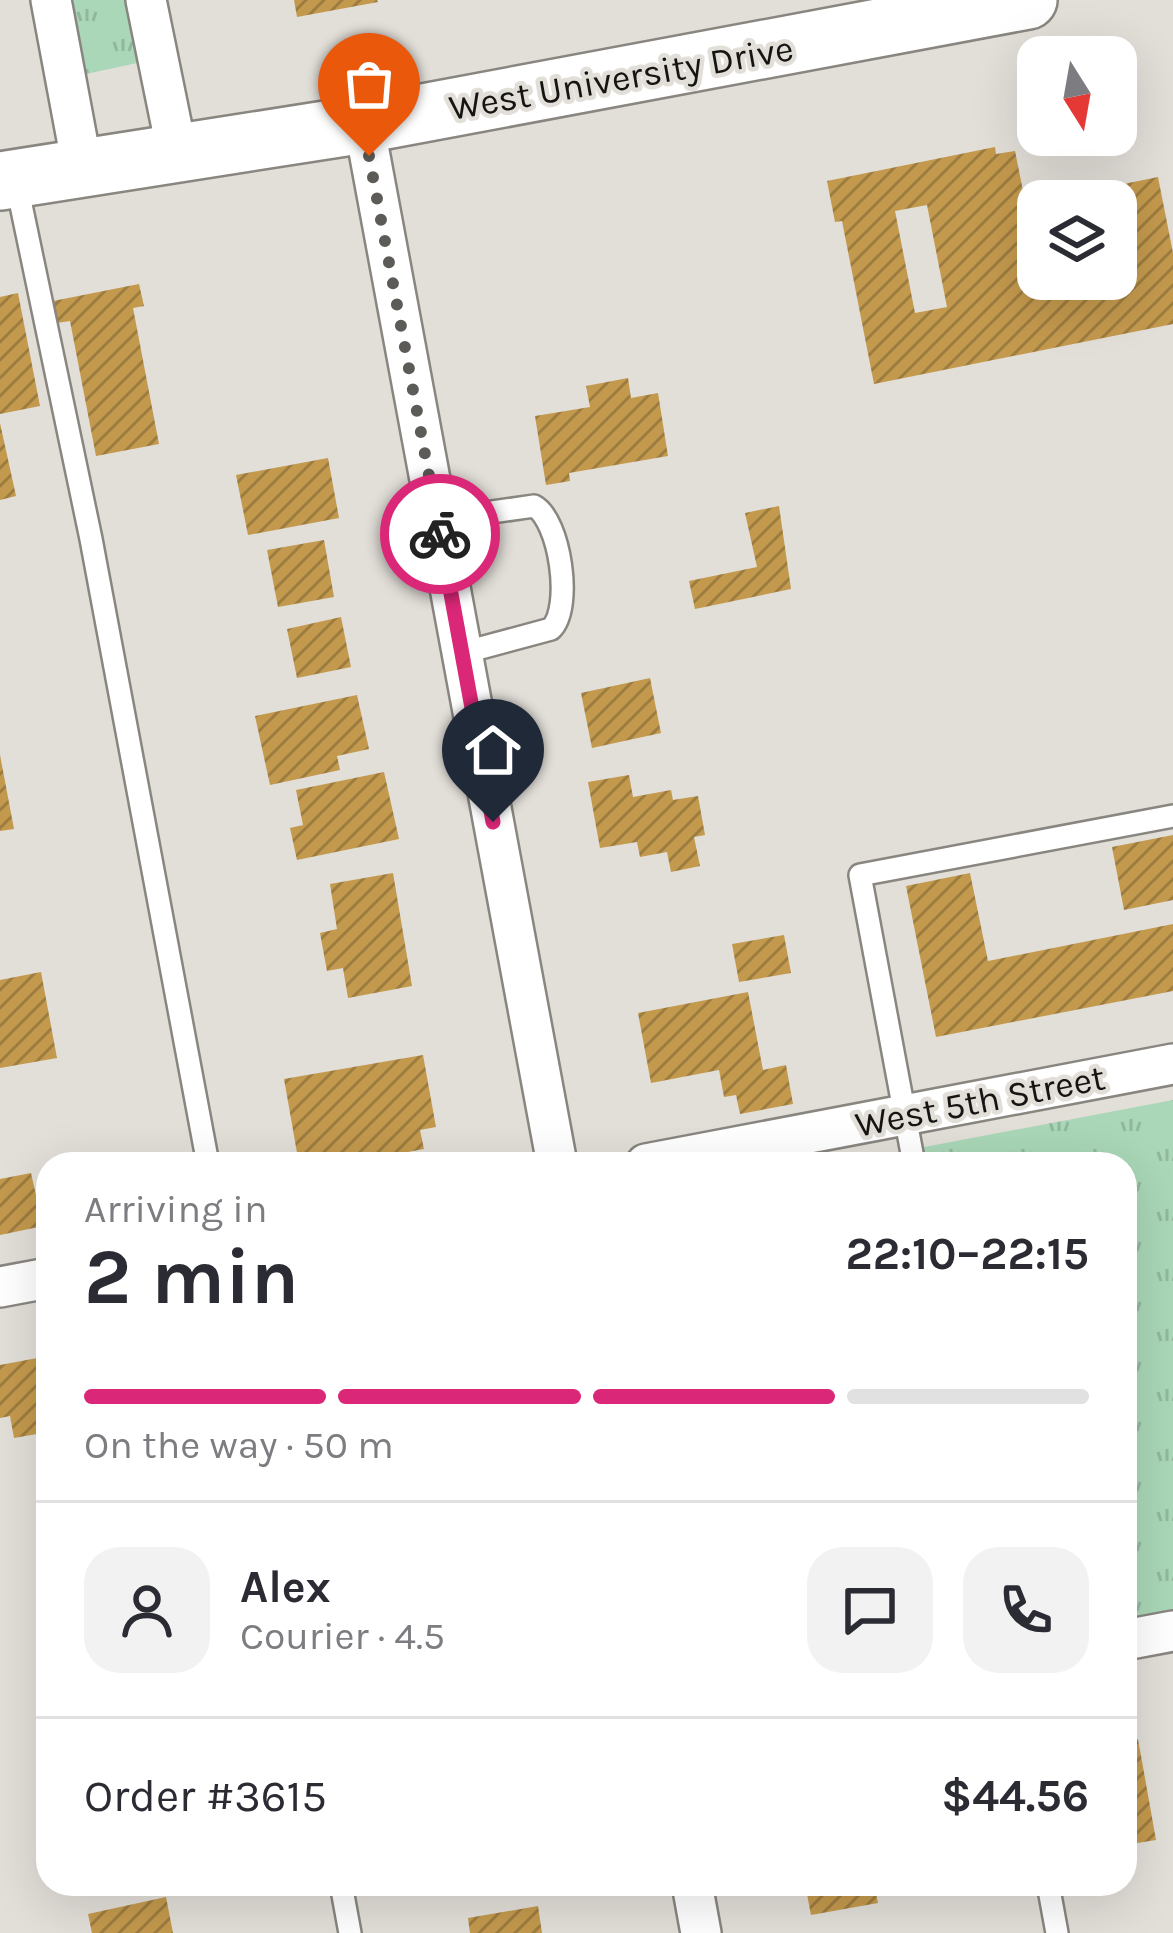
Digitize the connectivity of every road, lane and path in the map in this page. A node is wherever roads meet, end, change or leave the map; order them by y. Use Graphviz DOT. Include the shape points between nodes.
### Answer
graph roads {
  1 [pos="51,0"];
  2 [pos="146,0"];
  3 [pos="1028,0"];
  4 [pos="364,124"];
  5 [pos="177,152"];
  6 [pos="82,166"];
  7 [pos="8,179"];
  8 [pos="437,520"];
  9 [pos="462,653"];
  10 [pos="1173,816"];
  11 [pos="1173,1064"];
  12 [pos="904,1115"];
  13 [pos="206,1152"];
  14 [pos="555,1152"];
  15 [pos="709,1152"];
  16 [pos="912,1152"];
  17 [pos="36,1280"];
  18 [pos="0,1287"];
  19 [pos="1173,1631"];
  20 [pos="1137,1638"];
  21 [pos="343,1896"];
  22 [pos="694,1896"];
  23 [pos="1050,1896"];
  24 [pos="350,1933"];
  25 [pos="701,1933"];
  26 [pos="1057,1933"];
  1 -- 6 [label="street"];
  2 -- 5 [label="street"];
  3 -- 4 [label="main road, West University Drive"];
  4 -- 5 [label="main road, West University Drive"];
  4 -- 8 [label="street"];
  5 -- 6 [label="main road, West University Drive"];
  6 -- 7 [label="main road, West University Drive"];
  7 -- 13 [label="lane" via="91,539"];
  8 -- 9 [label="street"];
  8 -- 9 [label="lane" via="534,506 554,529 559,622"];
  9 -- 14 [label="street"];
  10 -- 12 [label="lane" via="860,875"];
  11 -- 12 [label="street, West 5th Street"];
  12 -- 15 [label="street, West 5th Street"];
  12 -- 16 [label="lane"];
  17 -- 18 [label="street"];
  19 -- 20 [label="street"];
  21 -- 24 [label="lane"];
  22 -- 25 [label="street"];
  23 -- 26 [label="lane"];
}
